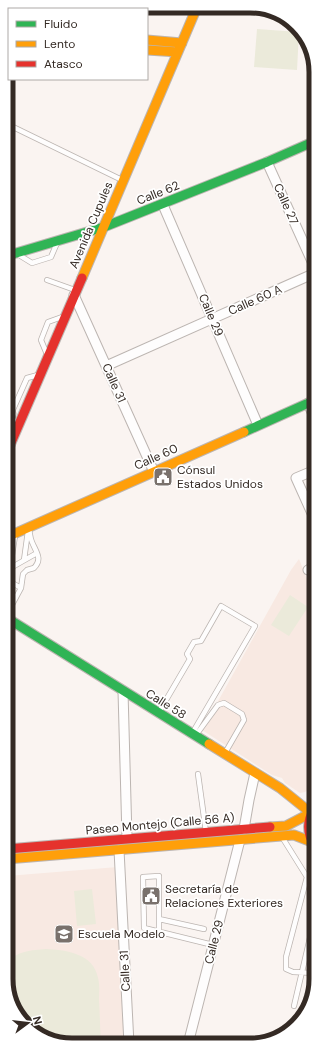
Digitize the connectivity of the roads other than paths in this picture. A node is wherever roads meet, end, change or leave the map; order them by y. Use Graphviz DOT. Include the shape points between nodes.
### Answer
graph roads {
  1 [pos="194,13"];
  2 [pos="148,40"];
  3 [pos="182,42"];
  4 [pos="148,50"];
  5 [pos="178,52"];
  6 [pos="13,127"];
  7 [pos="309,144"];
  8 [pos="267,162"];
  9 [pos="124,180"];
  10 [pos="163,204"];
  11 [pos="104,227"];
  12 [pos="58,241"];
  13 [pos="17,253"];
  14 [pos="13,254"];
  15 [pos="309,255"];
  16 [pos="309,276"];
  17 [pos="47,280"];
  18 [pos="75,293"];
  19 [pos="65,316"];
  20 [pos="212,319"];
  21 [pos="48,355"];
  22 [pos="106,366"];
  23 [pos="40,374"];
  24 [pos="309,402"];
  25 [pos="13,405"];
  26 [pos="13,421"];
  27 [pos="258,425"];
  28 [pos="16,427"];
  29 [pos="13,434"];
  30 [pos="154,472"];
  31 [pos="309,473"];
  32 [pos="309,507"];
  33 [pos="29,527"];
  34 [pos="16,533"];
  35 [pos="13,534"];
  36 [pos="13,546"];
  37 [pos="37,553"];
  38 [pos="24,560"];
  39 [pos="13,566"];
  40 [pos="13,583"];
  41 [pos="21,588"];
  42 [pos="13,595"];
  43 [pos="16,597"];
  44 [pos="13,603"];
  45 [pos="13,622"];
  46 [pos="123,691"];
  47 [pos="158,713"];
  48 [pos="193,735"];
  49 [pos="224,754"];
  50 [pos="255,773"];
  51 [pos="198,774"];
  52 [pos="309,807"];
  53 [pos="309,813"];
  54 [pos="244,829"];
  55 [pos="206,832"];
  56 [pos="281,836"];
  57 [pos="127,838"];
  58 [pos="240,840"];
  59 [pos="309,842"];
  60 [pos="13,848"];
  61 [pos="119,850"];
  62 [pos="13,859"];
  63 [pos="307,877"];
  64 [pos="159,919"];
  65 [pos="204,930"];
  66 [pos="159,932"];
  67 [pos="309,944"];
  68 [pos="213,945"];
  69 [pos="303,972"];
  70 [pos="309,972"];
  71 [pos="294,1006"];
  72 [pos="129,1038"];
  73 [pos="190,1038"];
  1 -- 3 [label="main road, Avenida Cupules"];
  2 -- 3 [label="main road"];
  3 -- 5 [label="main road, Avenida Cupules"];
  4 -- 5 [label="main road"];
  5 -- 9 [label="main road, Avenida Cupules"];
  6 -- 9 [label="lane"];
  7 -- 8 [label="main road, Calle 62"];
  8 -- 10 [label="main road, Calle 62"];
  8 -- 15 [label="street, Calle 27"];
  9 -- 11 [label="main road, Avenida Cupules"];
  10 -- 11 [label="main road, Calle 62"];
  10 -- 20 [label="street, Calle 29"];
  11 -- 12 [label="main road, Calle 62"];
  11 -- 18 [label="main road, Avenida Cupules"];
  12 -- 13 [label="main road, Calle 62"];
  12 -- 13 [label="lane" via="52,257 32,263"];
  13 -- 14 [label="main road, Calle 62"];
  16 -- 20 [label="street, Calle 60 A"];
  17 -- 18 [label="lane"];
  18 -- 19 [label="main road, Avenida Cupules"];
  18 -- 22 [label="street, Calle 31"];
  19 -- 21 [label="main road, Avenida Cupules"];
  19 -- 21 [label="lane" via="48,322 41,340"];
  20 -- 22 [label="street, Calle 60 A"];
  20 -- 27 [label="street, Calle 29"];
  21 -- 23 [label="main road, Avenida Cupules"];
  22 -- 30 [label="street, Calle 31"];
  23 -- 25 [label="lane" via="27,378"];
  23 -- 28 [label="main road, Avenida Cupules"];
  24 -- 27 [label="main road, Calle 60"];
  26 -- 28 [label="lane"];
  27 -- 30 [label="main road, Calle 60"];
  28 -- 29 [label="main road, Avenida Cupules"];
  30 -- 33 [label="main road, Calle 60"];
  31 -- 32 [label="street" via="296,478"];
  33 -- 34 [label="main road, Calle 60"];
  33 -- 37 [label="lane"];
  33 -- 38 [label="lane"];
  34 -- 35 [label="main road, Calle 60"];
  34 -- 36 [label="lane"];
  37 -- 38 [label="lane"];
  37 -- 41 [label="lane" via="38,564 23,574"];
  38 -- 39 [label="lane"];
  40 -- 41 [label="lane"];
  41 -- 43 [label="lane"];
  42 -- 43 [label="lane"];
  43 -- 44 [label="lane"];
  45 -- 46 [label="main road, Calle 58"];
  46 -- 47 [label="main road, Calle 58"];
  46 -- 57 [label="street"];
  47 -- 48 [label="main road, Calle 58"];
  47 -- 48 [label="lane" via="190,660 187,654 194,642 201,641 221,606 255,626"];
  48 -- 49 [label="main road, Calle 58"];
  48 -- 49 [label="lane" via="218,705 224,703 242,714 244,720"];
  49 -- 50 [label="main road, Calle 58"];
  50 -- 52 [label="main road, Calle 58"];
  50 -- 54 [label="street"];
  51 -- 55 [label="lane"];
  53 -- 54 [label="main road, Paseo Montejo (Calle 56 A)" via="286,826"];
  54 -- 55 [label="main road, Paseo Montejo (Calle 56 A)"];
  55 -- 57 [label="main road, Paseo Montejo (Calle 56 A)"];
  56 -- 58 [label="main road, Paseo Montejo (Calle 56 A)"];
  56 -- 59 [label="main road, Paseo Montejo (Calle 56 A)" via="294,835"];
  56 -- 63 [label="lane"];
  57 -- 60 [label="main road, Paseo Montejo (Calle 56 A)"];
  58 -- 61 [label="main road, Paseo Montejo (Calle 56 A)"];
  58 -- 68 [label="street, Calle 29"];
  61 -- 62 [label="main road, Paseo Montejo (Calle 56 A)"];
  61 -- 72 [label="street, Calle 31"];
  63 -- 69 [label="lane" via="286,957 286,969"];
  64 -- 65 [label="lane"];
  64 -- 66 [label="lane"];
  64 -- 66 [label="lane" via="159,876 143,877 144,928"];
  66 -- 68 [label="lane"];
  67 -- 69 [label="lane"];
  68 -- 73 [label="street, Calle 29"];
  69 -- 70 [label="lane"];
  69 -- 71 [label="lane"];
}
